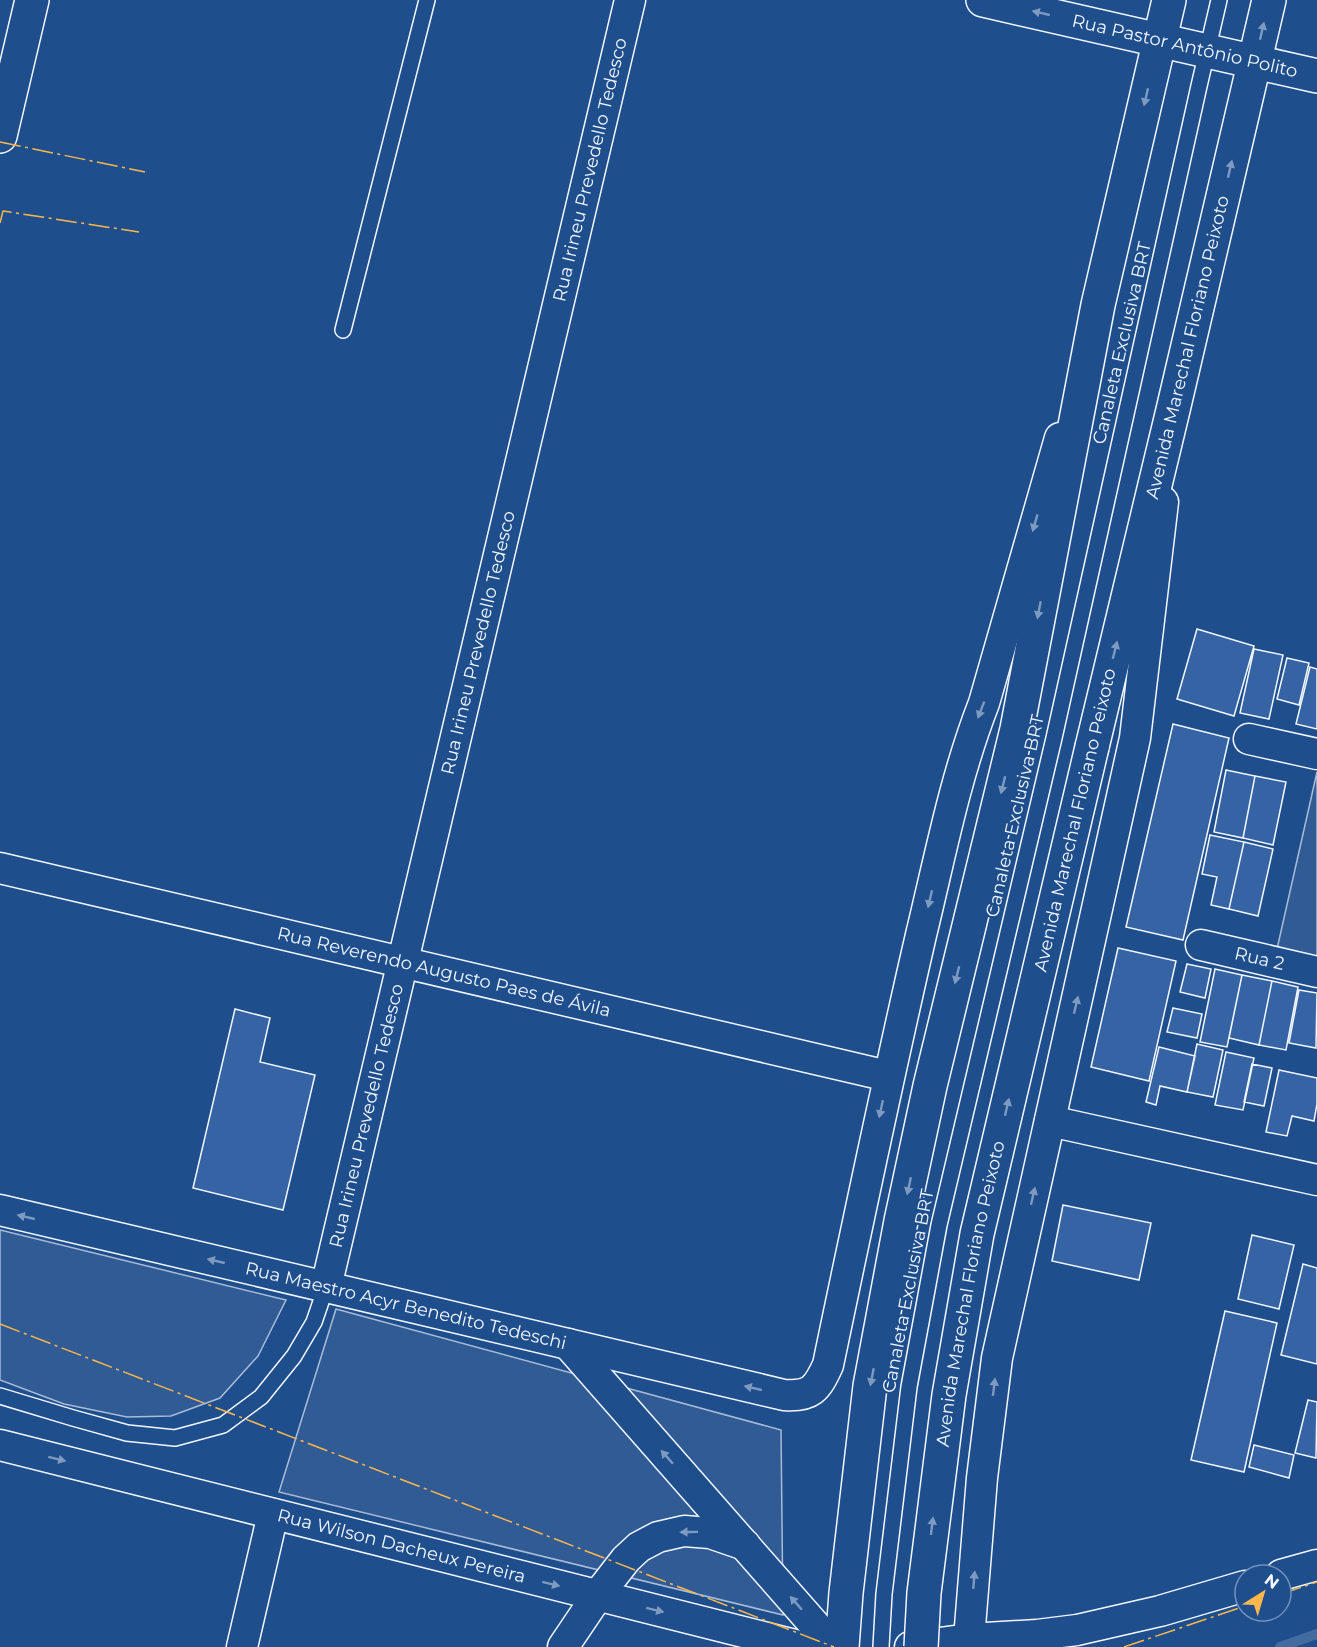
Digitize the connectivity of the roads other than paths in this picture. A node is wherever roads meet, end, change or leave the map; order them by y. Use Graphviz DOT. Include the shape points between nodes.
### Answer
graph roads {
  1 [pos="32,0"];
  2 [pos="427,0"];
  3 [pos="630,0"];
  4 [pos="983,0"];
  5 [pos="1169,0"];
  6 [pos="1219,0"];
  7 [pos="1269,0"];
  8 [pos="1159,40"];
  9 [pos="1207,51"];
  10 [pos="1255,62"];
  11 [pos="1317,76"];
  12 [pos="0,136"];
  13 [pos="1098,306"];
  14 [pos="343,330"];
  15 [pos="1173,410"];
  16 [pos="1249,739"];
  17 [pos="1317,754"];
  18 [pos="0,868"];
  19 [pos="1201,945"];
  20 [pos="403,962"];
  21 [pos="1317,972"];
  22 [pos="888,1076"];
  23 [pos="1050,1121"];
  24 [pos="1317,1180"];
  25 [pos="0,1210"];
  26 [pos="326,1287"];
  27 [pos="568,1344"];
  28 [pos="0,1396"];
  29 [pos="0,1445"];
  30 [pos="273,1514"];
  31 [pos="745,1545"];
  32 [pos="1317,1564"];
  33 [pos="1293,1571"];
  34 [pos="1233,1590"];
  35 [pos="598,1595"];
  36 [pos="969,1639"];
  37 [pos="242,1647"];
  38 [pos="563,1647"];
  39 [pos="803,1647"];
  40 [pos="834,1647"];
  41 [pos="842,1647"];
  42 [pos="881,1647"];
  43 [pos="910,1647"];
  44 [pos="921,1647"];
  1 -- 12 [label="main road"];
  2 -- 14 [label="lane"];
  3 -- 20 [label="street, Rua Irineu Prevedello Tedesco"];
  8 -- 4 [label="main road, Rua Pastor Antônio Polito, one-way"];
  5 -- 8 [label="main road"];
  6 -- 9 [label="lane, Canaleta Exclusiva BRT"];
  10 -- 7 [label="main road, Avenida Marechal Floriano Peixoto, one-way"];
  8 -- 9 [label="main road, Rua Pastor Antônio Polito"];
  8 -- 13 [label="main road, one-way"];
  9 -- 10 [label="main road, Rua Pastor Antônio Polito"];
  9 -- 42 [label="lane, Canaleta Exclusiva BRT" via="1054,738 939,1225 909,1387"];
  10 -- 11 [label="main road, Rua Pastor Antônio Polito"];
  15 -- 10 [label="main road, Avenida Marechal Floriano Peixoto, one-way"];
  13 -- 22 [label="street, one-way" via="955,794"];
  13 -- 41 [label="main road, one-way" via="1017,729 930,1086 870,1386"];
  23 -- 15 [label="street, one-way" via="1135,738"];
  44 -- 15 [label="main road, Avenida Marechal Floriano Peixoto, one-way, bridge" via="949,1395 977,1234"];
  16 -- 17 [label="street"];
  18 -- 20 [label="street, Rua Reverendo Augusto Paes de Ávila"];
  19 -- 21 [label="street, Rua 2"];
  20 -- 22 [label="street, Rua Reverendo Augusto Paes de Ávila"];
  20 -- 26 [label="street, Rua Irineu Prevedello Tedesco"];
  22 -- 27 [label="street, Rua Maestro Acyr Benedito Tedeschi, one-way" via="828,1365 810,1392 784,1395"];
  23 -- 24 [label="street"];
  36 -- 23 [label="street, one-way" via="982,1478 997,1358"];
  26 -- 25 [label="street, Rua Maestro Acyr Benedito Tedeschi, one-way"];
  26 -- 27 [label="street, Rua Maestro Acyr Benedito Tedeschi"];
  26 -- 28 [label="lane" via="314,1322 294,1356 261,1396 223,1425 175,1438 127,1432"];
  31 -- 27 [label="street, one-way"];
  29 -- 30 [label="street, Rua Wilson Dacheux Pereira, one-way"];
  30 -- 35 [label="street, Rua Wilson Dacheux Pereira, one-way"];
  30 -- 37 [label="street"];
  31 -- 35 [label="street, one-way" via="710,1533 684,1531 658,1537 639,1547"];
  40 -- 31 [label="street, one-way"];
  32 -- 33 [label="street"];
  34 -- 36 [label="street" via="1077,1630"];
  35 -- 38 [label="street"];
  35 -- 39 [label="street, Rua Wilson Dacheux Pereira, one-way"];
  36 -- 43 [label="street"];
}
